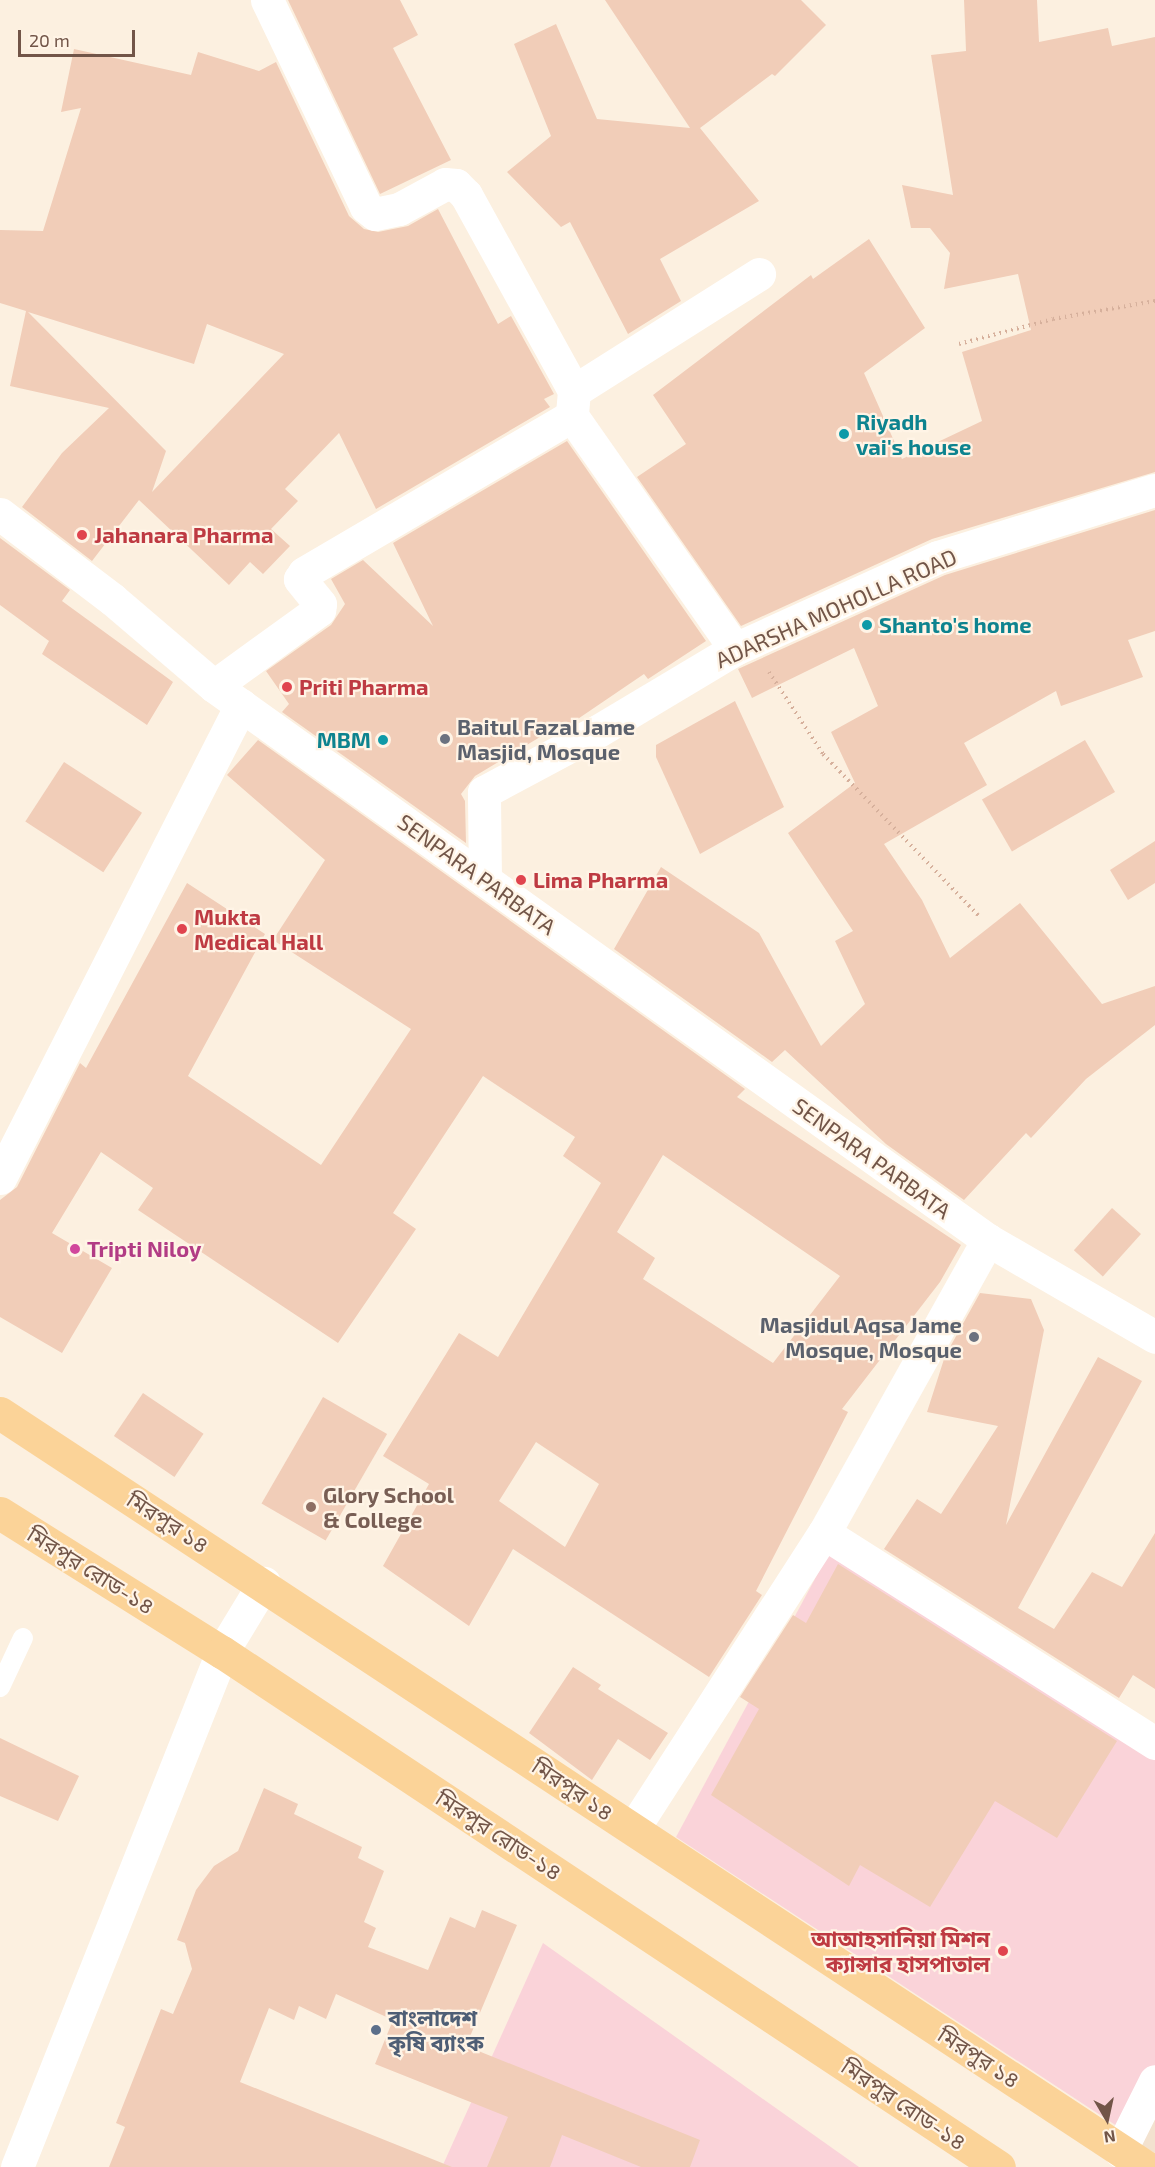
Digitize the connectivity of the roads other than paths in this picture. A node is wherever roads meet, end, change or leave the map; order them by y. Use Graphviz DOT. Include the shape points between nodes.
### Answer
graph roads {
  1 [pos="267,0"];
  2 [pos="759,274"];
  3 [pos="573,403"];
  4 [pos="1155,490"];
  5 [pos="0,514"];
  6 [pos="743,646"];
  7 [pos="214,686"];
  8 [pos="241,705"];
  9 [pos="484,880"];
  10 [pos="0,1178"];
  11 [pos="988,1240"];
  12 [pos="1155,1336"];
  13 [pos="0,1413"];
  14 [pos="0,1513"];
  15 [pos="824,1533"];
  16 [pos="264,1583"];
  17 [pos="23,1638"];
  18 [pos="222,1652"];
  19 [pos="0,1687"];
  20 [pos="1155,1743"];
  21 [pos="633,1829"];
  22 [pos="1155,2080"];
  23 [pos="1133,2159"];
  24 [pos="996,2165"];
  25 [pos="17,2167"];
  1 -- 3 [label="street" via="366,207 375,214 399,208 445,184 456,185 466,195"];
  2 -- 3 [label="street"];
  3 -- 6 [label="street"];
  3 -- 7 [label="street" via="304,573 300,579 320,604 319,610"];
  4 -- 6 [label="street, ADARSHA MOHOLLA ROAD" via="939,557"];
  5 -- 7 [label="street, SENPARA PARBATA" via="112,599"];
  6 -- 9 [label="street, ADARSHA MOHOLLA ROAD" via="484,792"];
  7 -- 8 [label="street, SENPARA PARBATA"];
  8 -- 9 [label="street, SENPARA PARBATA"];
  8 -- 10 [label="street"];
  9 -- 11 [label="street, SENPARA PARBATA"];
  11 -- 12 [label="street, SENPARA PARBATA"];
  11 -- 15 [label="street"];
  13 -- 16 [label="main road, মিরপুর ১৪"];
  14 -- 18 [label="main road, মিরপুর রোড-১৪"];
  15 -- 20 [label="street"];
  15 -- 21 [label="street"];
  16 -- 18 [label="street"];
  16 -- 21 [label="main road, মিরপুর ১৪"];
  17 -- 19 [label="lane"];
  18 -- 24 [label="main road, মিরপুর রোড-১৪"];
  18 -- 25 [label="street"];
  21 -- 23 [label="main road, মিরপুর ১৪"];
  22 -- 23 [label="street"];
}
